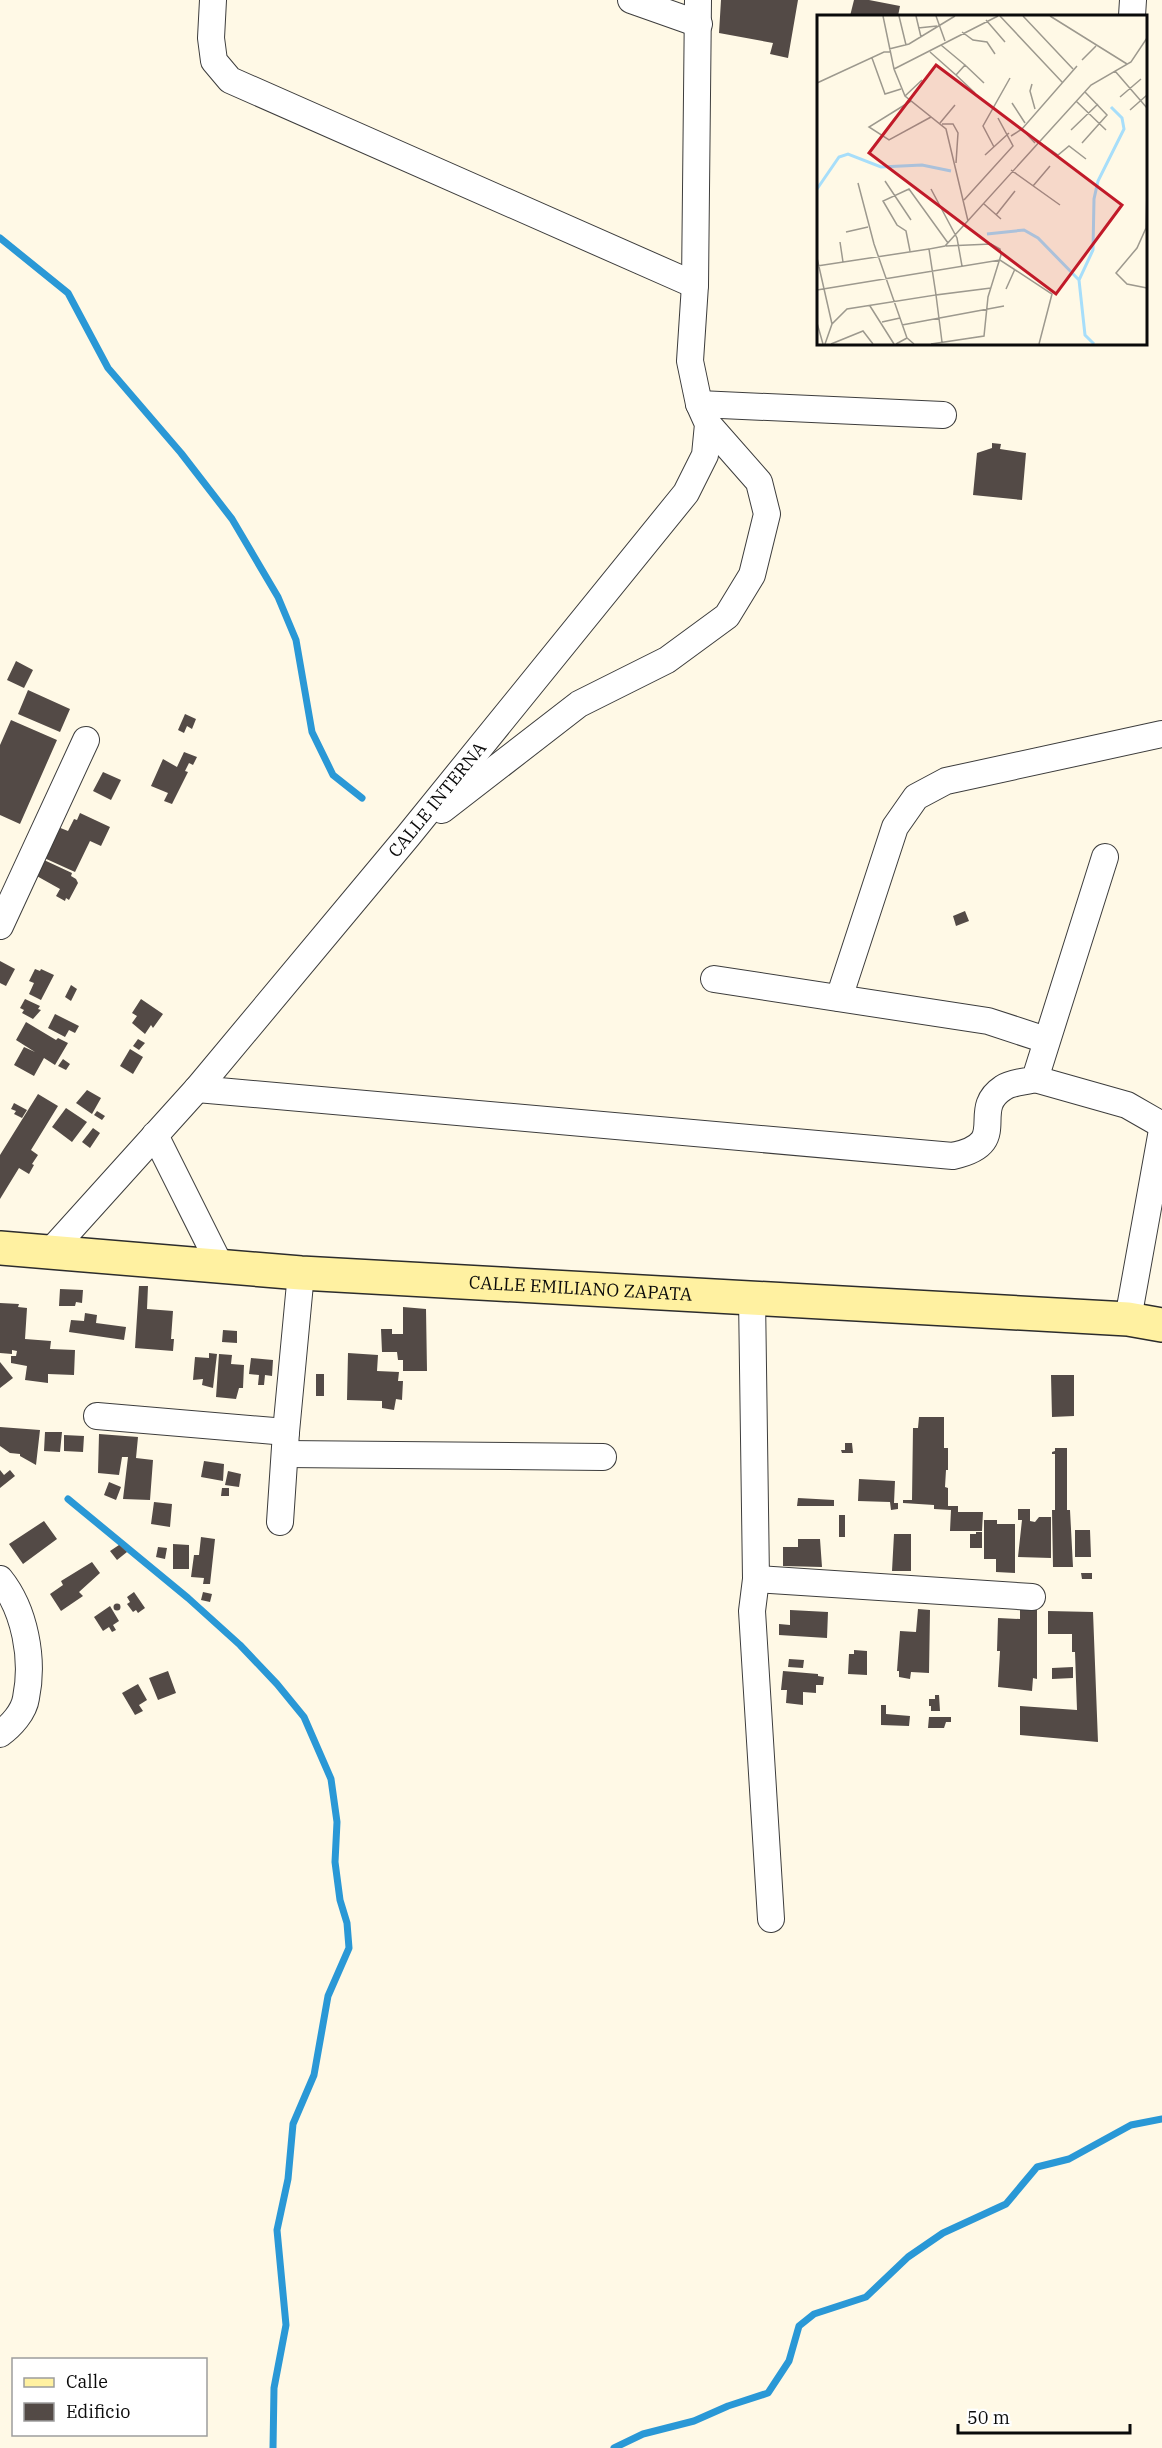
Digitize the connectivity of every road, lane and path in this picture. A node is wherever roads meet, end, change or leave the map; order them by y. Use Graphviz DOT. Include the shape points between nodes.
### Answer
graph roads {
  1 [pos="213,0"];
  2 [pos="631,0"];
  3 [pos="1133,0"];
  4 [pos="699,12"];
  5 [pos="1132,15"];
  6 [pos="695,285"];
  7 [pos="703,414"];
  8 [pos="943,415"];
  9 [pos="1162,734"];
  10 [pos="86,740"];
  11 [pos="408,836"];
  12 [pos="1105,857"];
  13 [pos="0,926"];
  14 [pos="714,979"];
  15 [pos="839,998"];
  16 [pos="1046,1040"];
  17 [pos="1035,1080"];
  18 [pos="198,1089"];
  19 [pos="1162,1125"];
  20 [pos="1162,1130"];
  21 [pos="155,1135"];
  22 [pos="0,1248"];
  23 [pos="49,1253"];
  24 [pos="221,1267"];
  25 [pos="301,1273"];
  26 [pos="752,1297"];
  27 [pos="1128,1319"];
  28 [pos="1162,1325"];
  29 [pos="1162,1343"];
  30 [pos="97,1416"];
  31 [pos="285,1443"];
  32 [pos="603,1457"];
  33 [pos="280,1522"];
  34 [pos="0,1579"];
  35 [pos="756,1579"];
  36 [pos="1032,1597"];
  37 [pos="0,1734"];
  38 [pos="771,1918"];
  1 -- 6 [label="street" via="214,61 230,80"];
  2 -- 4 [label="street"];
  3 -- 5 [label="street"];
  4 -- 6 [label="street"];
  6 -- 7 [label="street" via="690,361"];
  7 -- 8 [label="street"];
  7 -- 11 [label="street, CALLE INTERNA" via="705,456 686,493"];
  7 -- 11 [label="street" via="759,482 767,514 752,575 727,616 667,660 579,704"];
  9 -- 15 [label="street" via="946,781 916,797 895,827"];
  10 -- 13 [label="street"];
  11 -- 18 [label="street, CALLE INTERNA"];
  12 -- 16 [label="street"];
  14 -- 15 [label="street"];
  15 -- 16 [label="street" via="988,1021"];
  16 -- 17 [label="street"];
  17 -- 18 [label="street" via="1004,1087 987,1107 988,1132 980,1146 953,1156"];
  17 -- 19 [label="street" via="1127,1105"];
  18 -- 21 [label="street, CALLE INTERNA"];
  20 -- 27 [label="street"];
  21 -- 23 [label="street, CALLE INTERNA"];
  21 -- 24 [label="street"];
  22 -- 23 [label="main road, CALLE EMILIANO ZAPATA"];
  23 -- 24 [label="main road, CALLE EMILIANO ZAPATA"];
  24 -- 25 [label="main road, CALLE EMILIANO ZAPATA"];
  25 -- 26 [label="main road, CALLE EMILIANO ZAPATA"];
  25 -- 31 [label="street"];
  26 -- 27 [label="main road, CALLE EMILIANO ZAPATA"];
  26 -- 35 [label="street"];
  27 -- 28 [label="main road, CALLE EMILIANO ZAPATA"];
  28 -- 29 [label="street"];
  30 -- 31 [label="street"];
  31 -- 32 [label="street"];
  31 -- 33 [label="street"];
  34 -- 37 [label="street" via="25,1628 28,1668 26,1700 12,1725"];
  35 -- 36 [label="street"];
  35 -- 38 [label="street" via="752,1611"];
}
